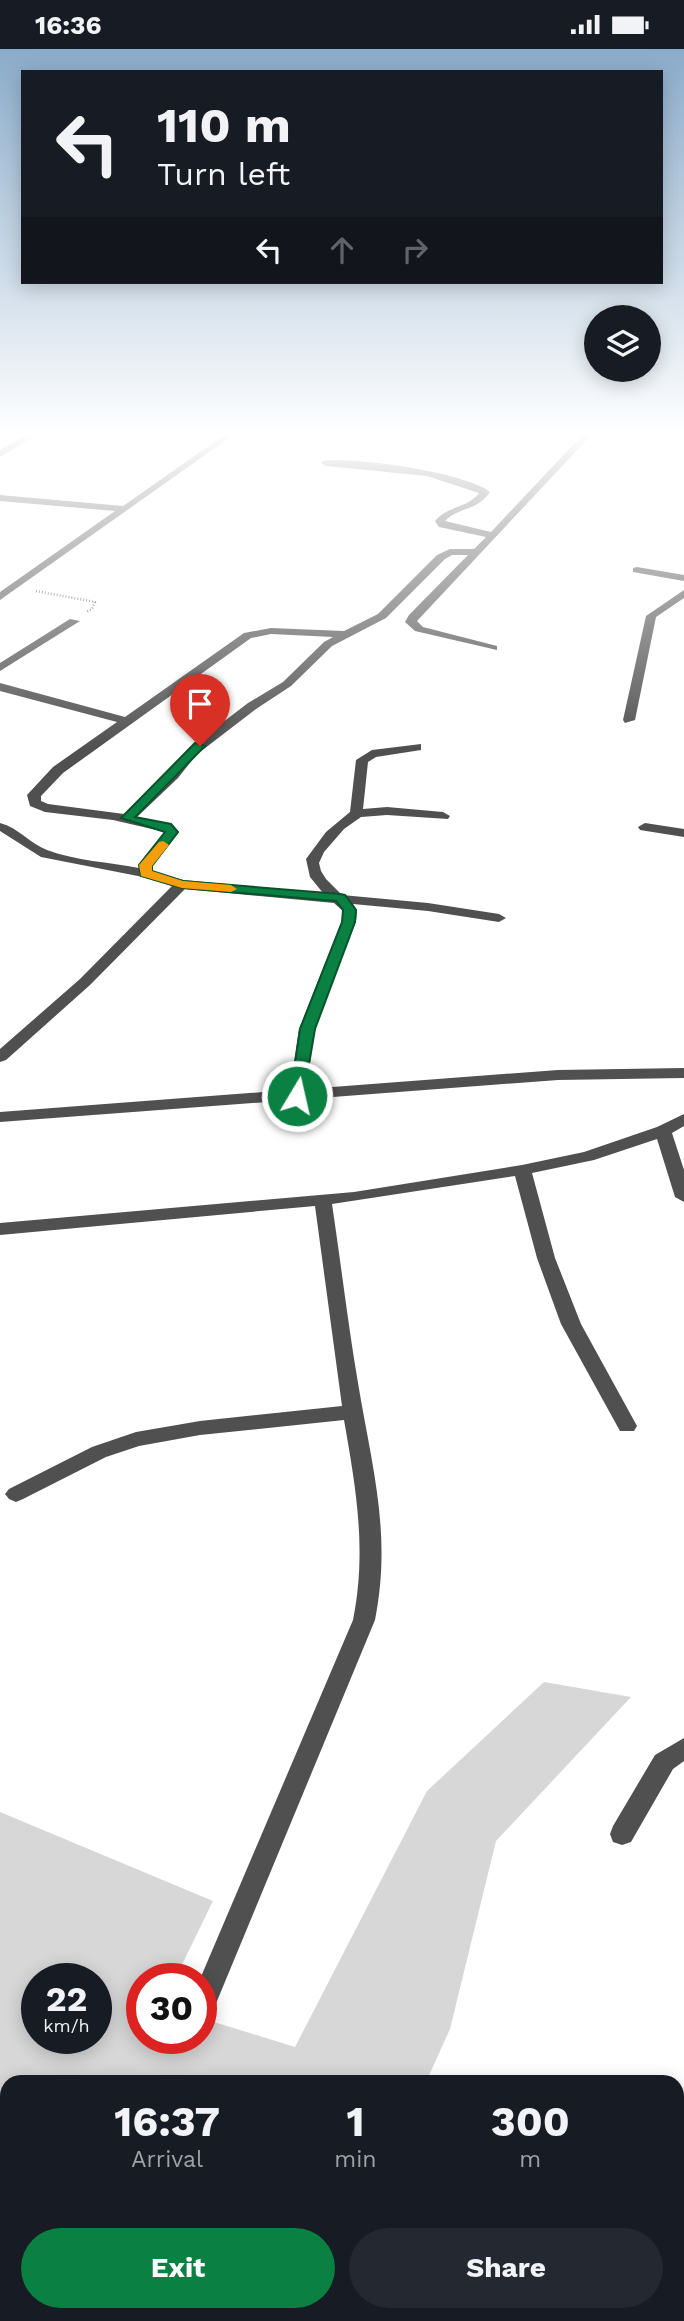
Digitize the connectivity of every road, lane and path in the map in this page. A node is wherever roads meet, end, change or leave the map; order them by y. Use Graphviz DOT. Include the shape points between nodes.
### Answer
graph roads {
  1 [pos="86,537"];
  2 [pos="491,537"];
  3 [pos="475,552"];
  4 [pos="637,570"];
  5 [pos="684,577"];
  6 [pos="14,588"];
  7 [pos="684,593"];
  8 [pos="0,597"];
  9 [pos="74,621"];
  10 [pos="342,634"];
  11 [pos="493,648"];
  12 [pos="0,668"];
  13 [pos="0,687"];
  14 [pos="126,720"];
  15 [pos="629,720"];
  16 [pos="417,747"];
  17 [pos="357,814"];
  18 [pos="443,816"];
  19 [pos="127,818"];
  20 [pos="0,827"];
  21 [pos="645,827"];
  22 [pos="684,833"];
  23 [pos="145,873"];
  24 [pos="182,884"];
  25 [pos="340,897"];
  26 [pos="499,918"];
  27 [pos="0,1057"];
  28 [pos="684,1073"];
  29 [pos="297,1096"];
  30 [pos="0,1117"];
  31 [pos="684,1119"];
  32 [pos="663,1131"];
  33 [pos="523,1170"];
  34 [pos="684,1198"];
  35 [pos="323,1200"];
  36 [pos="0,1230"];
  37 [pos="353,1412"];
  38 [pos="626,1426"];
  39 [pos="16,1494"];
  40 [pos="684,1748"];
  41 [pos="622,1834"];
  42 [pos="217,1970"];
  1 -- 6 [label="street"];
  2 -- 3 [label="street"];
  3 -- 10 [label="street" via="450,552 382,616"];
  3 -- 11 [label="street" via="411,622 419,629"];
  4 -- 5 [label="street"];
  6 -- 8 [label="street"];
  6 -- 9 [label="path" via="95,603"];
  7 -- 15 [label="street" via="650,616"];
  9 -- 12 [label="street"];
  10 -- 14 [label="street" via="254,632"];
  10 -- 19 [label="street" via="287,684 192,752"];
  13 -- 14 [label="street"];
  14 -- 19 [label="street" via="58,770 33,799 45,808"];
  16 -- 17 [label="street" via="372,754 362,760"];
  17 -- 18 [label="street"];
  17 -- 25 [label="street" via="331,834 313,857 312,867 321,884"];
  19 -- 23 [label="street" via="172,832 146,865"];
  20 -- 23 [label="street" via="12,829 35,850 57,857"];
  21 -- 22 [label="street"];
  23 -- 24 [label="street"];
  24 -- 25 [label="street"];
  24 -- 27 [label="street" via="85,982"];
  25 -- 26 [label="street"];
  25 -- 29 [label="street" via="350,910 349,922 307,1029"];
  28 -- 29 [label="street" via="558,1075"];
  29 -- 30 [label="street"];
  31 -- 32 [label="street"];
  32 -- 33 [label="street" via="588,1156"];
  32 -- 34 [label="street"];
  33 -- 35 [label="street"];
  33 -- 38 [label="street" via="546,1258 571,1324"];
  35 -- 36 [label="street"];
  35 -- 37 [label="street"];
  37 -- 39 [label="street" via="136,1439 99,1452"];
  37 -- 42 [label="street" via="374,1545 372,1587 364,1620"];
  40 -- 41 [label="street" via="664,1762"];
}
